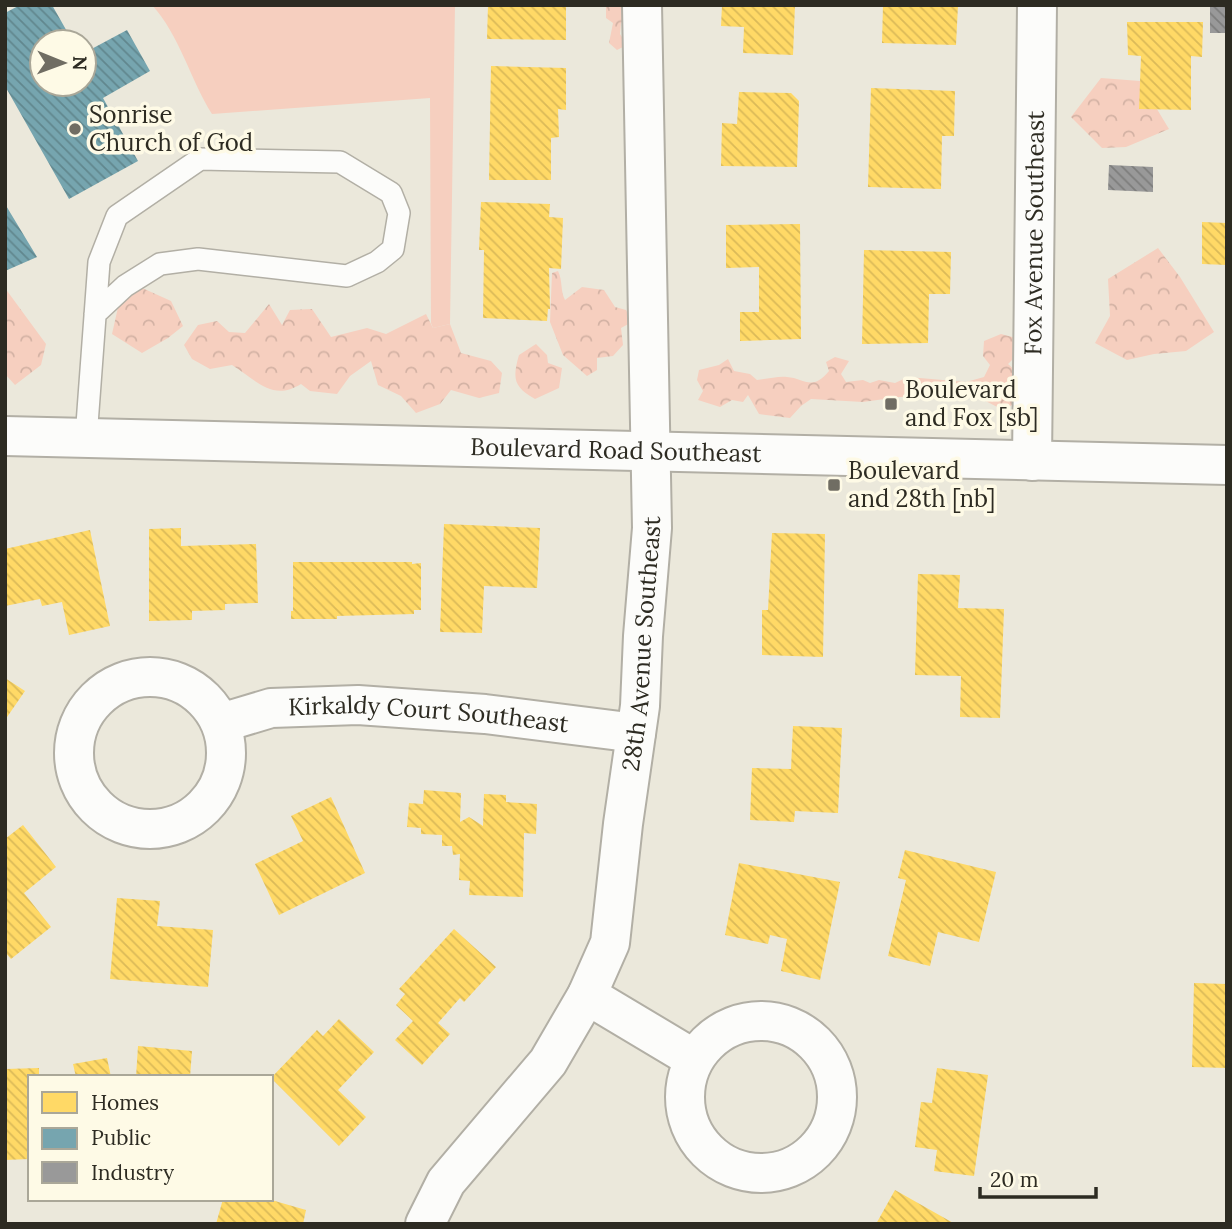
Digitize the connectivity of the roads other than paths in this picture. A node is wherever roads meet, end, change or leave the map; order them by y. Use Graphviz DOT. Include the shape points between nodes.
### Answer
graph roads {
  1 [pos="642,5"];
  2 [pos="1037,5"];
  3 [pos="95,314"];
  4 [pos="5,436"];
  5 [pos="86,438"];
  6 [pos="651,452"];
  7 [pos="1032,461"];
  8 [pos="1227,465"];
  9 [pos="221,723"];
  10 [pos="636,733"];
  11 [pos="587,995"];
  12 [pos="694,1059"];
  13 [pos="425,1224"];
  1 -- 6 [label="street, 28th Avenue Southeast"];
  2 -- 7 [label="street, Fox Avenue Southeast"];
  3 -- 3 [label="lane" via="99,262 117,216 200,159 340,162 391,193 399,212 393,250 347,276 198,259 173,262 160,264 125,286"];
  3 -- 5 [label="lane"];
  4 -- 5 [label="street, Boulevard Road Southeast"];
  5 -- 6 [label="street, Boulevard Road Southeast"];
  6 -- 7 [label="street, Boulevard Road Southeast"];
  6 -- 10 [label="street, 28th Avenue Southeast" via="652,528"];
  7 -- 8 [label="street, Boulevard Road Southeast"];
  9 -- 10 [label="street, Kirkaldy Court Southeast" via="271,708 358,705"];
  10 -- 11 [label="street, 28th Avenue Southeast" via="610,943"];
  11 -- 12 [label="street"];
  11 -- 13 [label="street, 28th Avenue Southeast" via="548,1062 446,1182"];
}
